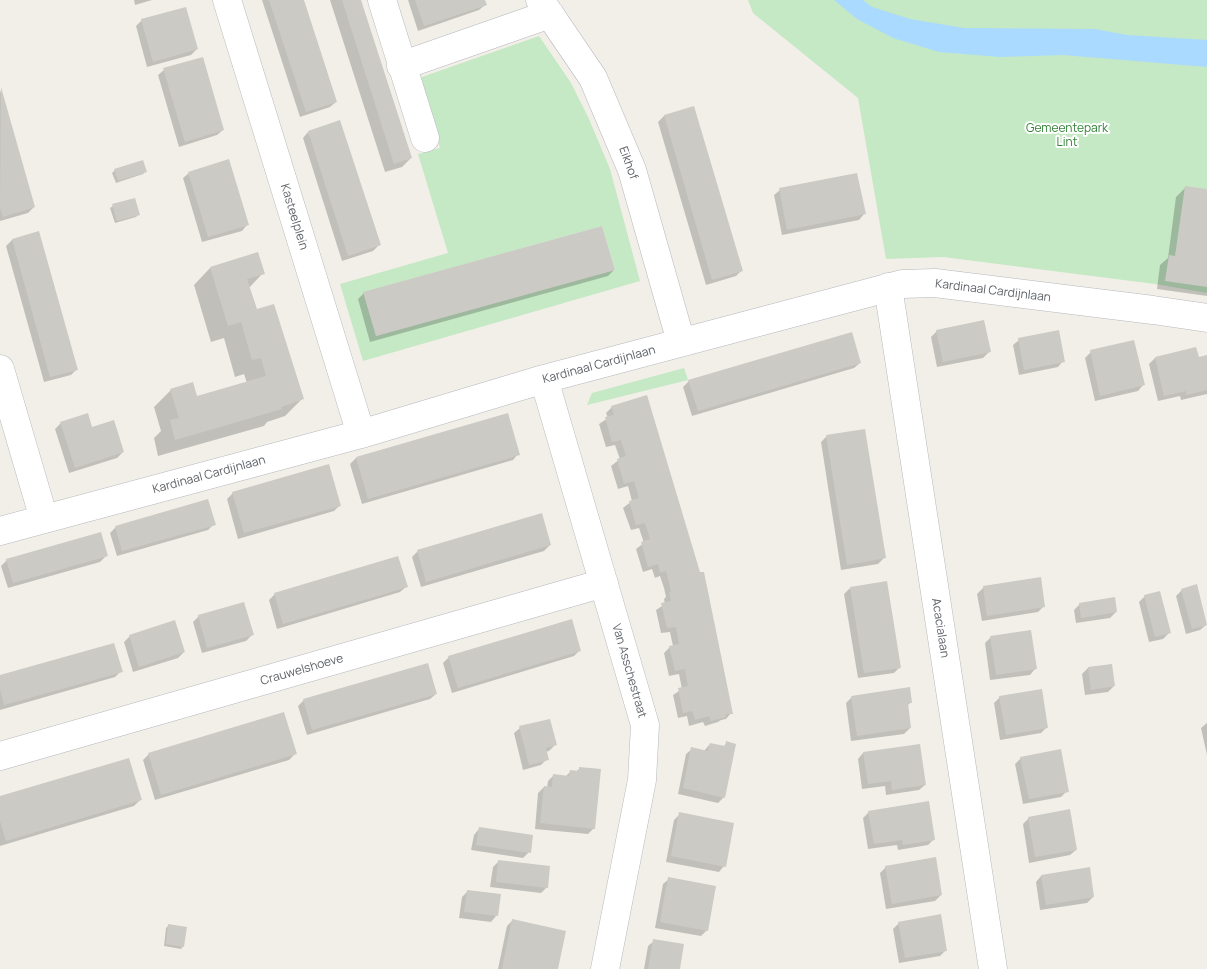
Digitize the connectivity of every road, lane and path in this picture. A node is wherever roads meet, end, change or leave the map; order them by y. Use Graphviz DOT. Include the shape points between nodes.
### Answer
graph roads {
  1 [pos="227,0"];
  2 [pos="382,0"];
  3 [pos="545,7"];
  4 [pos="401,66"];
  5 [pos="425,138"];
  6 [pos="888,287"];
  7 [pos="1207,318"];
  8 [pos="681,342"];
  9 [pos="0,369"];
  10 [pos="544,379"];
  11 [pos="361,434"];
  12 [pos="44,519"];
  13 [pos="0,530"];
  14 [pos="604,583"];
  15 [pos="0,756"];
  16 [pos="605,969"];
  17 [pos="993,969"];
  1 -- 11 [label="street, Kasteelplein"];
  2 -- 4 [label="street"];
  3 -- 4 [label="street"];
  3 -- 8 [label="street, Eikhof" via="593,78 632,170"];
  4 -- 5 [label="street"];
  6 -- 7 [label="street, Kardinaal Cardijnlaan" via="935,283"];
  6 -- 8 [label="street, Kardinaal Cardijnlaan"];
  6 -- 17 [label="street, Acacialaan"];
  8 -- 10 [label="street, Kardinaal Cardijnlaan"];
  9 -- 12 [label="street"];
  10 -- 11 [label="street, Kardinaal Cardijnlaan"];
  10 -- 14 [label="street, Van Asschestraat"];
  11 -- 12 [label="street, Kardinaal Cardijnlaan"];
  12 -- 13 [label="street, Kardinaal Cardijnlaan"];
  14 -- 15 [label="street, Crauwelshoeve"];
  14 -- 16 [label="street, Van Asschestraat" via="645,725 642,780"];
}
